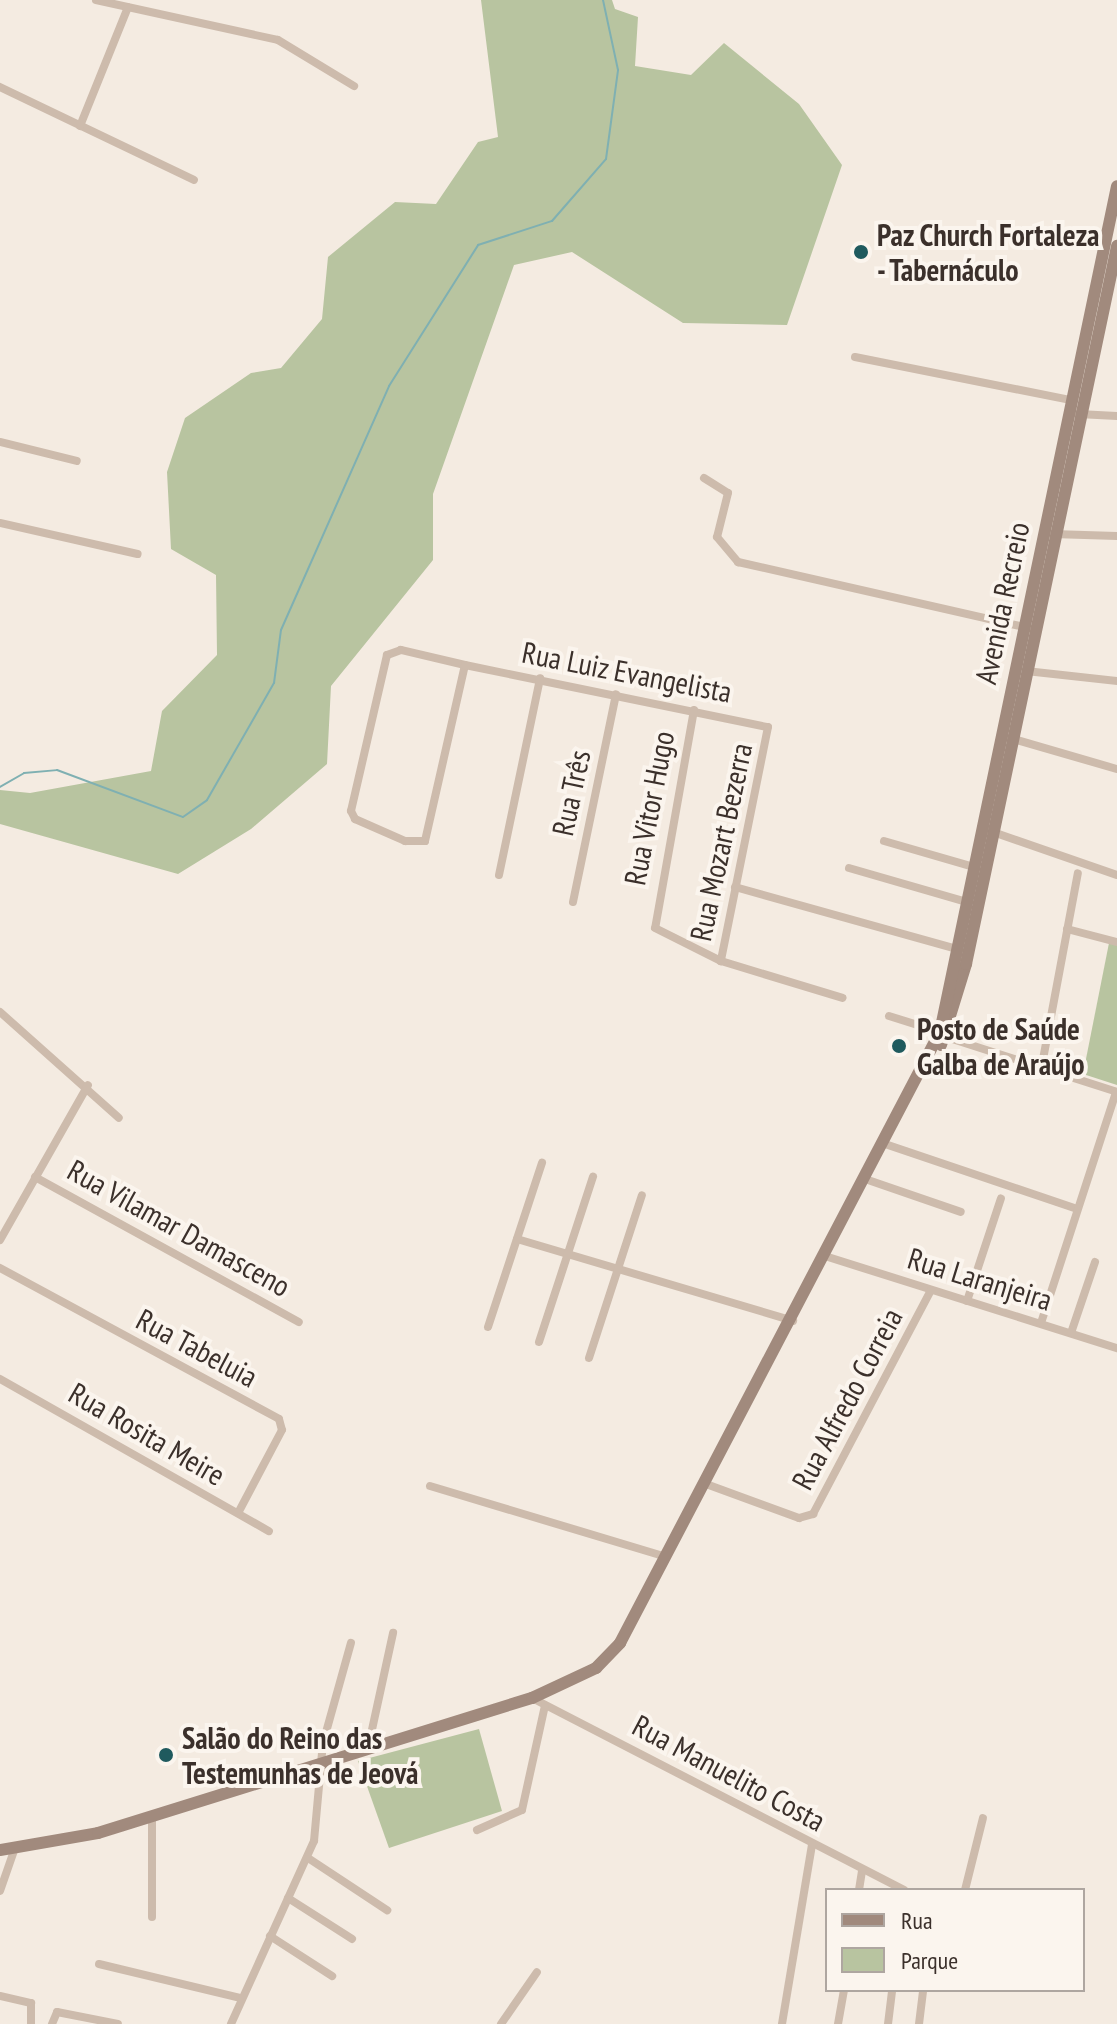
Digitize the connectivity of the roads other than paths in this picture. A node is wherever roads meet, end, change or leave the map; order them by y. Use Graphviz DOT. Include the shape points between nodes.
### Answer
graph roads {
  1 [pos="96,0"];
  2 [pos="155,0"];
  3 [pos="128,7"];
  4 [pos="151,10"];
  5 [pos="354,86"];
  6 [pos="0,87"];
  7 [pos="80,126"];
  8 [pos="194,180"];
  9 [pos="1117,186"];
  10 [pos="1117,246"];
  11 [pos="1105,272"];
  12 [pos="855,357"];
  13 [pos="1072,409"];
  14 [pos="1117,416"];
  15 [pos="0,442"];
  16 [pos="77,461"];
  17 [pos="704,478"];
  18 [pos="0,523"];
  19 [pos="1048,534"];
  20 [pos="1117,536"];
  21 [pos="138,554"];
  22 [pos="1029,628"];
  23 [pos="467,665"];
  24 [pos="1020,670"];
  25 [pos="540,678"];
  26 [pos="1117,681"];
  27 [pos="616,694"];
  28 [pos="694,710"];
  29 [pos="769,733"];
  30 [pos="1006,737"];
  31 [pos="1117,769"];
  32 [pos="987,830"];
  33 [pos="884,841"];
  34 [pos="974,867"];
  35 [pos="849,868"];
  36 [pos="1078,873"];
  37 [pos="499,875"];
  38 [pos="1117,875"];
  39 [pos="735,887"];
  40 [pos="573,902"];
  41 [pos="967,902"];
  42 [pos="1067,929"];
  43 [pos="1117,942"];
  44 [pos="957,949"];
  45 [pos="721,961"];
  46 [pos="843,998"];
  47 [pos="0,1012"];
  48 [pos="889,1016"];
  49 [pos="943,1034"];
  50 [pos="1041,1070"];
  51 [pos="88,1085"];
  52 [pos="1116,1092"];
  53 [pos="119,1118"];
  54 [pos="885,1144"];
  55 [pos="542,1163"];
  56 [pos="35,1177"];
  57 [pos="593,1177"];
  58 [pos="868,1180"];
  59 [pos="642,1195"];
  60 [pos="1001,1198"];
  61 [pos="1077,1209"];
  62 [pos="961,1212"];
  63 [pos="517,1239"];
  64 [pos="0,1240"];
  65 [pos="567,1254"];
  66 [pos="828,1257"];
  67 [pos="1095,1262"];
  68 [pos="0,1268"];
  69 [pos="618,1269"];
  70 [pos="931,1290"];
  71 [pos="967,1301"];
  72 [pos="299,1322"];
  73 [pos="794,1322"];
  74 [pos="1041,1323"];
  75 [pos="488,1327"];
  76 [pos="1071,1333"];
  77 [pos="539,1342"];
  78 [pos="1117,1348"];
  79 [pos="589,1358"];
  80 [pos="0,1379"];
  81 [pos="706,1484"];
  82 [pos="430,1486"];
  83 [pos="238,1513"];
  84 [pos="269,1531"];
  85 [pos="667,1557"];
  86 [pos="393,1633"];
  87 [pos="351,1643"];
  88 [pos="532,1698"];
  89 [pos="545,1705"];
  90 [pos="368,1748"];
  91 [pos="321,1764"];
  92 [pos="152,1816"];
  93 [pos="983,1818"];
  94 [pos="477,1830"];
  95 [pos="812,1844"];
  96 [pos="15,1848"];
  97 [pos="0,1850"];
  98 [pos="308,1858"];
  99 [pos="862,1870"];
  100 [pos="2,1881"];
  101 [pos="859,1888"];
  102 [pos="900,1888"];
  103 [pos="966,1888"];
  104 [pos="0,1891"];
  105 [pos="288,1898"];
  106 [pos="387,1910"];
  107 [pos="152,1917"];
  108 [pos="270,1936"];
  109 [pos="352,1939"];
  110 [pos="99,1964"];
  111 [pos="537,1972"];
  112 [pos="332,1976"];
  113 [pos="844,1992"];
  114 [pos="892,1992"];
  115 [pos="923,1992"];
  116 [pos="0,1996"];
  117 [pos="241,1998"];
  118 [pos="31,2024"];
  119 [pos="52,2024"];
  120 [pos="118,2024"];
  121 [pos="232,2024"];
  122 [pos="501,2024"];
  123 [pos="782,2024"];
  124 [pos="838,2024"];
  125 [pos="888,2024"];
  126 [pos="919,2024"];
  1 -- 3 [label="street"];
  2 -- 4 [label="street"];
  3 -- 4 [label="street"];
  3 -- 7 [label="street"];
  4 -- 5 [label="street" via="278,40"];
  6 -- 7 [label="street"];
  7 -- 8 [label="street"];
  9 -- 11 [label="main road, Avenida Recreio"];
  10 -- 11 [label="main road, Avenida Recreio"];
  11 -- 13 [label="main road, Avenida Recreio"];
  12 -- 13 [label="street"];
  13 -- 14 [label="street"];
  13 -- 19 [label="main road, Avenida Recreio"];
  15 -- 16 [label="street"];
  17 -- 22 [label="street" via="726,489 717,537 738,562"];
  18 -- 21 [label="street"];
  19 -- 20 [label="street"];
  19 -- 22 [label="main road, Avenida Recreio"];
  22 -- 24 [label="main road, Avenida Recreio"];
  23 -- 23 [label="street, Rua Luiz Evangelista" via="428,835 420,844 405,841 351,811 387,655 401,650"];
  23 -- 25 [label="street, Rua Luiz Evangelista"];
  24 -- 26 [label="street"];
  24 -- 30 [label="main road, Avenida Recreio"];
  25 -- 27 [label="street, Rua Luiz Evangelista"];
  25 -- 37 [label="street"];
  27 -- 28 [label="street, Rua Luiz Evangelista"];
  27 -- 40 [label="street, Rua Três"];
  28 -- 29 [label="street, Rua Luiz Evangelista" via="767,726"];
  28 -- 45 [label="street, Rua Vitor Hugo" via="652,916 659,933"];
  29 -- 39 [label="street, Rua Mozart Bezerra"];
  30 -- 31 [label="street"];
  30 -- 32 [label="main road, Avenida Recreio"];
  32 -- 34 [label="main road, Avenida Recreio"];
  32 -- 38 [label="street"];
  32 -- 49 [label="main road, Avenida Recreio"];
  33 -- 34 [label="street"];
  34 -- 41 [label="main road, Avenida Recreio"];
  35 -- 41 [label="street"];
  36 -- 42 [label="street"];
  39 -- 44 [label="street"];
  39 -- 45 [label="street, Rua Mozart Bezerra"];
  41 -- 44 [label="main road, Avenida Recreio"];
  42 -- 43 [label="street"];
  42 -- 50 [label="street"];
  44 -- 49 [label="main road, Avenida Recreio"];
  45 -- 46 [label="street"];
  47 -- 51 [label="street"];
  48 -- 49 [label="street"];
  49 -- 50 [label="street"];
  49 -- 54 [label="main road"];
  50 -- 52 [label="street"];
  51 -- 53 [label="street"];
  51 -- 56 [label="street"];
  52 -- 61 [label="street"];
  54 -- 58 [label="main road"];
  54 -- 61 [label="street"];
  55 -- 63 [label="street"];
  56 -- 64 [label="street"];
  56 -- 72 [label="street, Rua Vilamar Damasceno"];
  57 -- 65 [label="street"];
  58 -- 62 [label="street"];
  58 -- 66 [label="main road"];
  59 -- 69 [label="street"];
  60 -- 71 [label="street"];
  61 -- 74 [label="street"];
  63 -- 65 [label="street"];
  63 -- 75 [label="street"];
  65 -- 69 [label="street"];
  65 -- 77 [label="street"];
  66 -- 70 [label="street, Rua Laranjeira"];
  66 -- 73 [label="main road"];
  67 -- 76 [label="street"];
  68 -- 83 [label="street, Rua Tabeluia" via="279,1419 282,1430"];
  69 -- 73 [label="street"];
  69 -- 79 [label="street"];
  70 -- 71 [label="street, Rua Laranjeira"];
  70 -- 81 [label="street, Rua Alfredo Correia" via="813,1514 799,1518"];
  71 -- 74 [label="street, Rua Laranjeira"];
  73 -- 81 [label="main road"];
  74 -- 76 [label="street, Rua Laranjeira"];
  76 -- 78 [label="street, Rua Laranjeira"];
  80 -- 83 [label="street, Rua Rosita Meire"];
  81 -- 85 [label="main road"];
  82 -- 85 [label="street"];
  83 -- 84 [label="street, Rua Rosita Meire"];
  85 -- 88 [label="main road" via="611,1655 572,1682"];
  86 -- 90 [label="street"];
  87 -- 91 [label="street"];
  88 -- 89 [label="street, Rua Manuelito Costa"];
  88 -- 90 [label="main road"];
  89 -- 94 [label="street" via="522,1810"];
  89 -- 95 [label="street, Rua Manuelito Costa"];
  90 -- 91 [label="main road"];
  91 -- 92 [label="main road"];
  91 -- 98 [label="street" via="318,1829"];
  92 -- 96 [label="main road"];
  92 -- 107 [label="street"];
  93 -- 103 [label="street"];
  95 -- 99 [label="street, Rua Manuelito Costa"];
  95 -- 123 [label="street"];
  96 -- 97 [label="main road"];
  96 -- 100 [label="street"];
  98 -- 105 [label="street"];
  98 -- 106 [label="street"];
  99 -- 101 [label="street"];
  99 -- 102 [label="street, Rua Manuelito Costa"];
  100 -- 104 [label="street"];
  105 -- 108 [label="street"];
  105 -- 109 [label="street"];
  108 -- 112 [label="street"];
  108 -- 117 [label="street"];
  110 -- 117 [label="street"];
  111 -- 122 [label="street"];
  113 -- 124 [label="street"];
  114 -- 125 [label="street"];
  115 -- 126 [label="street"];
  116 -- 118 [label="street" via="31,2003"];
  117 -- 121 [label="street"];
  119 -- 120 [label="street" via="61,2012"];
}
